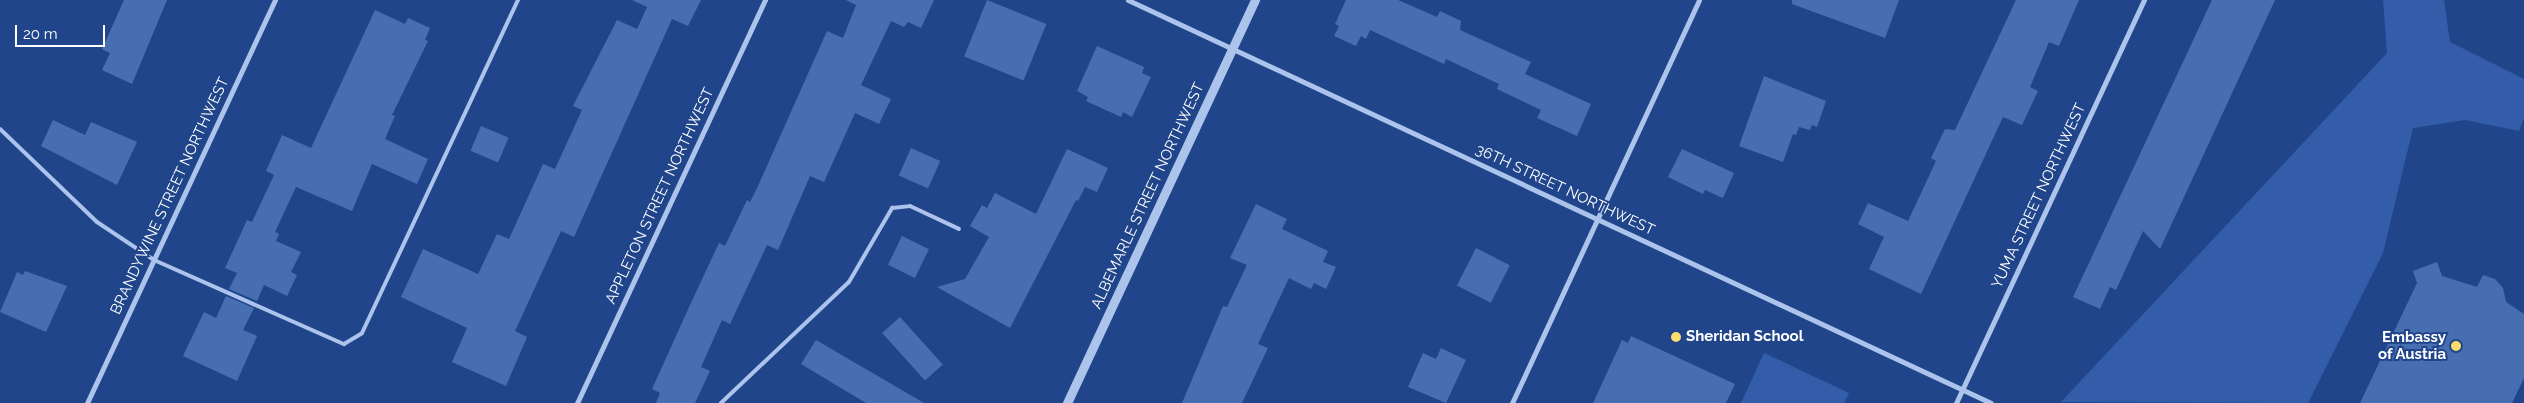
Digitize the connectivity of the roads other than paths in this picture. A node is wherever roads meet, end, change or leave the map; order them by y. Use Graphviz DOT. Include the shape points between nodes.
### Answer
graph roads {
  1 [pos="275,0"];
  2 [pos="518,0"];
  3 [pos="765,0"];
  4 [pos="1128,0"];
  5 [pos="1255,0"];
  6 [pos="1699,0"];
  7 [pos="2144,0"];
  8 [pos="1232,48"];
  9 [pos="0,129"];
  10 [pos="1598,219"];
  11 [pos="959,230"];
  12 [pos="154,260"];
  13 [pos="1962,390"];
  14 [pos="87,403"];
  15 [pos="577,403"];
  16 [pos="721,403"];
  17 [pos="1067,403"];
  18 [pos="1512,403"];
  19 [pos="1956,403"];
  20 [pos="1991,403"];
  1 -- 12 [label="street, BRANDYWINE STREET NORTHWEST"];
  2 -- 12 [label="lane" via="362,333 344,344"];
  3 -- 15 [label="street, APPLETON STREET NORTHWEST"];
  4 -- 8 [label="street, 36TH STREET NORTHWEST"];
  5 -- 8 [label="street, ALBEMARLE STREET NORTHWEST"];
  6 -- 10 [label="street"];
  7 -- 13 [label="street, YUMA STREET NORTHWEST"];
  8 -- 10 [label="street, 36TH STREET NORTHWEST"];
  8 -- 17 [label="street, ALBEMARLE STREET NORTHWEST"];
  9 -- 12 [label="lane" via="97,222"];
  10 -- 13 [label="street, 36TH STREET NORTHWEST"];
  10 -- 18 [label="street"];
  11 -- 16 [label="lane" via="910,206 892,208 849,282"];
  12 -- 14 [label="street, BRANDYWINE STREET NORTHWEST"];
  13 -- 19 [label="street, YUMA STREET NORTHWEST"];
  13 -- 20 [label="street, 36TH STREET NORTHWEST"];
}
